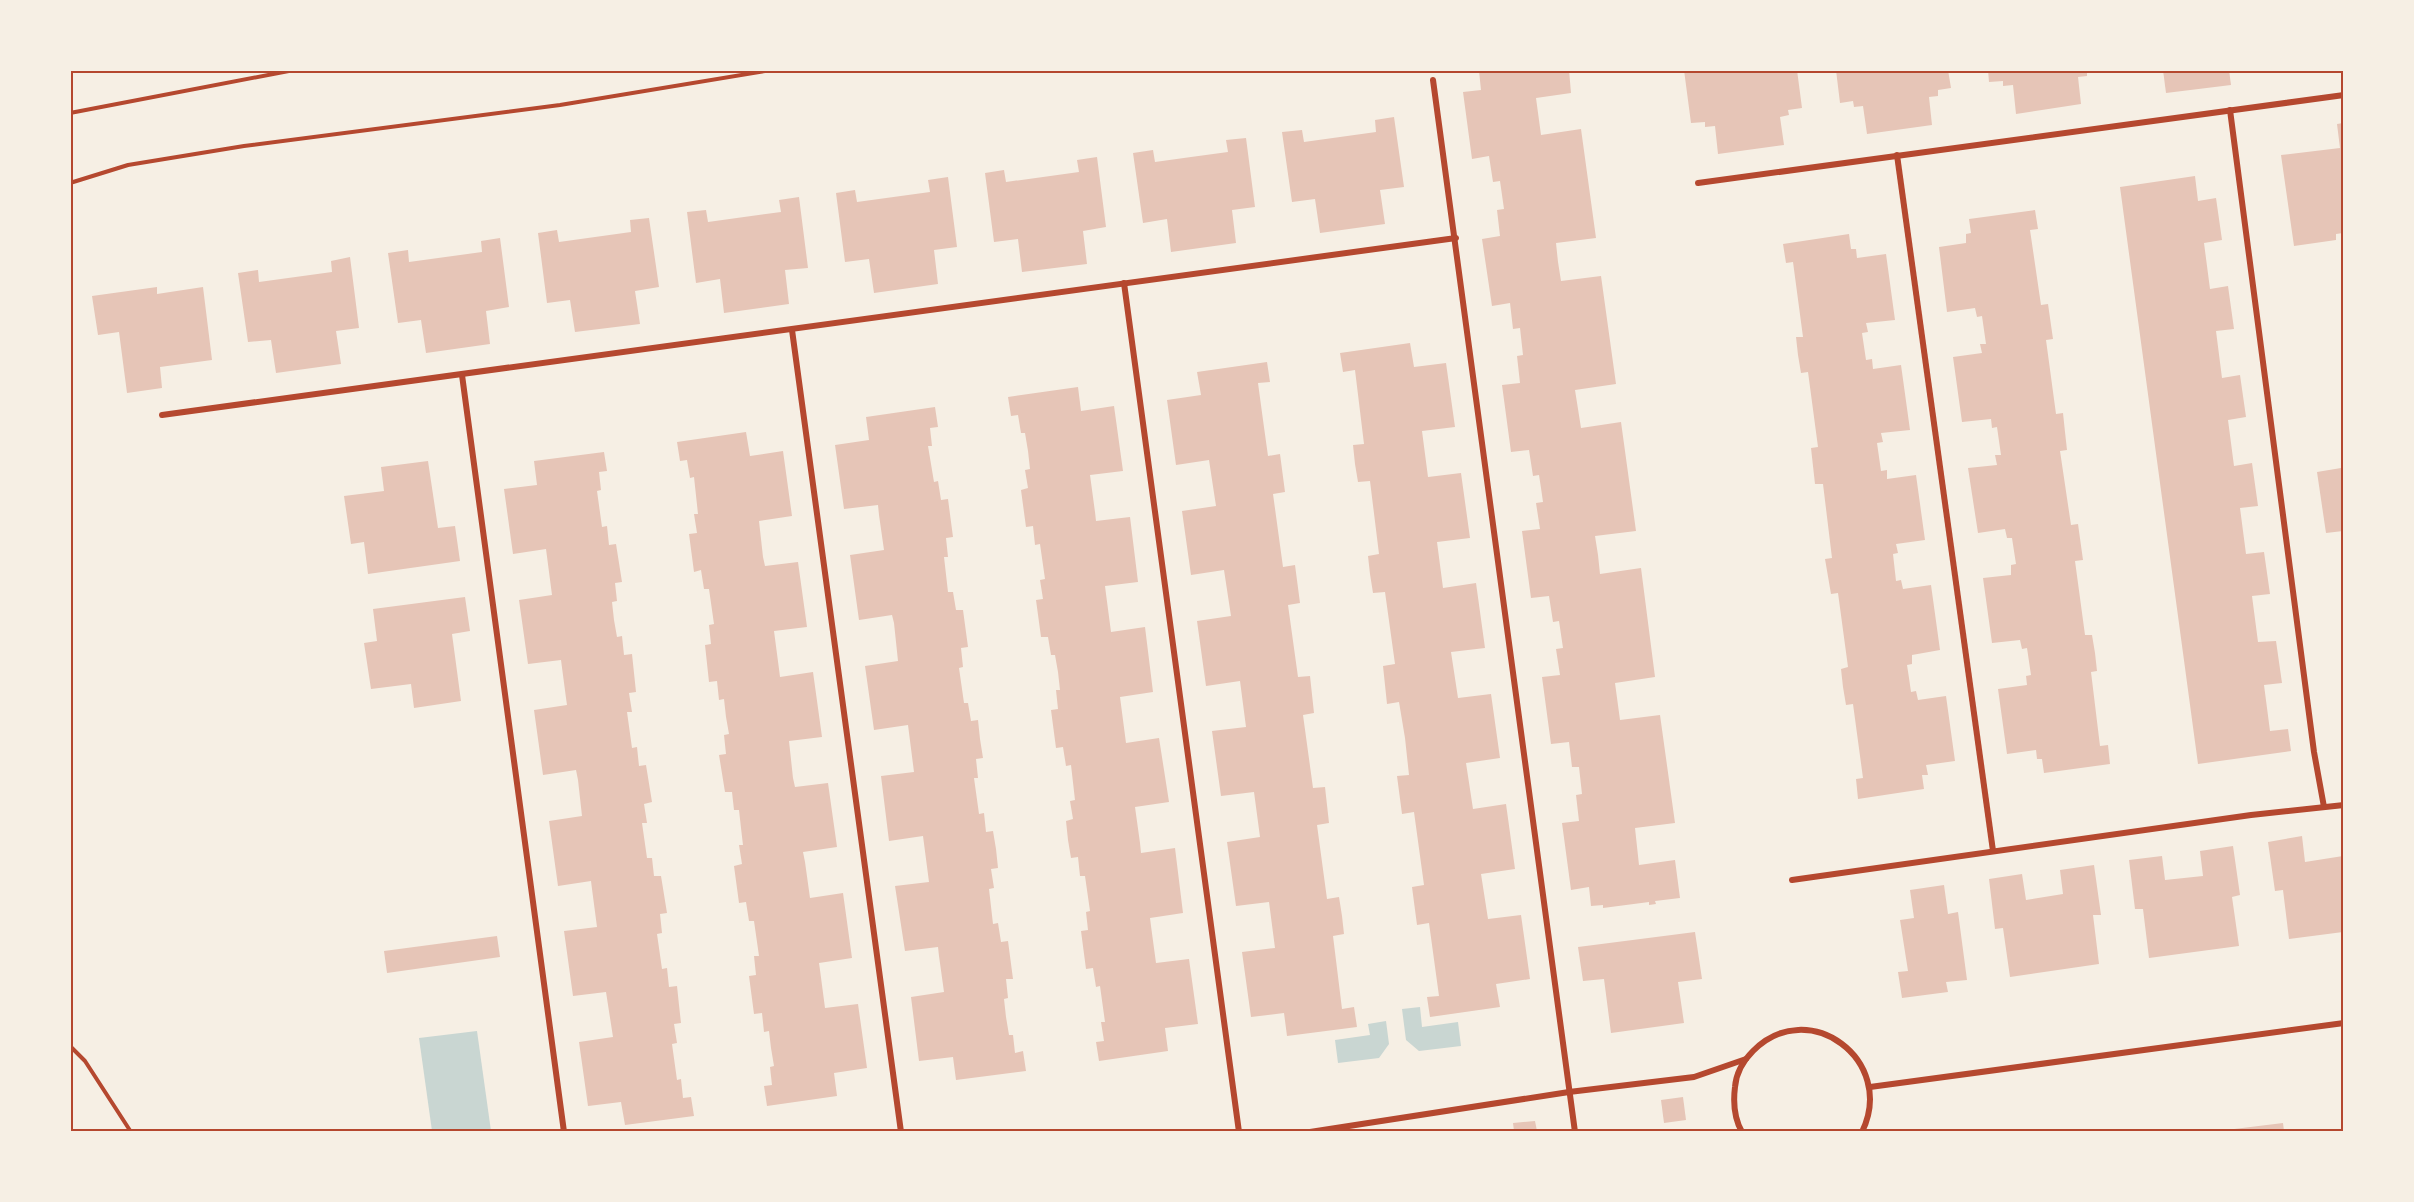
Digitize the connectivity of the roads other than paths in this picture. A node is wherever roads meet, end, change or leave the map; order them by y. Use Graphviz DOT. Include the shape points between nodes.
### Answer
graph roads {
  1 [pos="1433,80"];
  2 [pos="2343,95"];
  3 [pos="2230,110"];
  4 [pos="1897,154"];
  5 [pos="1698,183"];
  6 [pos="1456,238"];
  7 [pos="1124,283"];
  8 [pos="792,330"];
  9 [pos="462,375"];
  10 [pos="162,415"];
  11 [pos="2343,805"];
  12 [pos="2324,807"];
  13 [pos="1993,851"];
  14 [pos="1792,880"];
  15 [pos="2343,1023"];
  16 [pos="1746,1059"];
  17 [pos="1870,1087"];
  18 [pos="1569,1092"];
  19 [pos="564,1131"];
  20 [pos="902,1131"];
  21 [pos="1239,1131"];
  22 [pos="1310,1131"];
  23 [pos="1575,1131"];
  24 [pos="1742,1131"];
  25 [pos="1862,1131"];
  1 -- 6 [label="street"];
  2 -- 3 [label="street"];
  3 -- 4 [label="street"];
  3 -- 12 [label="street"];
  4 -- 5 [label="street"];
  4 -- 13 [label="street"];
  6 -- 7 [label="street"];
  6 -- 18 [label="street"];
  7 -- 8 [label="street"];
  7 -- 21 [label="street"];
  8 -- 9 [label="street"];
  8 -- 20 [label="street"];
  9 -- 10 [label="street"];
  9 -- 19 [label="street"];
  11 -- 12 [label="street"];
  12 -- 13 [label="street"];
  13 -- 14 [label="street"];
  15 -- 17 [label="street"];
  16 -- 17 [label="street" via="1762,1042 1783,1033 1806,1030 1828,1035 1848,1047 1862,1065"];
  16 -- 18 [label="street" via="1694,1077"];
  16 -- 24 [label="street" via="1736,1080 1733,1103"];
  17 -- 25 [label="street" via="1870,1109"];
  18 -- 22 [label="street"];
  18 -- 23 [label="street"];
}
